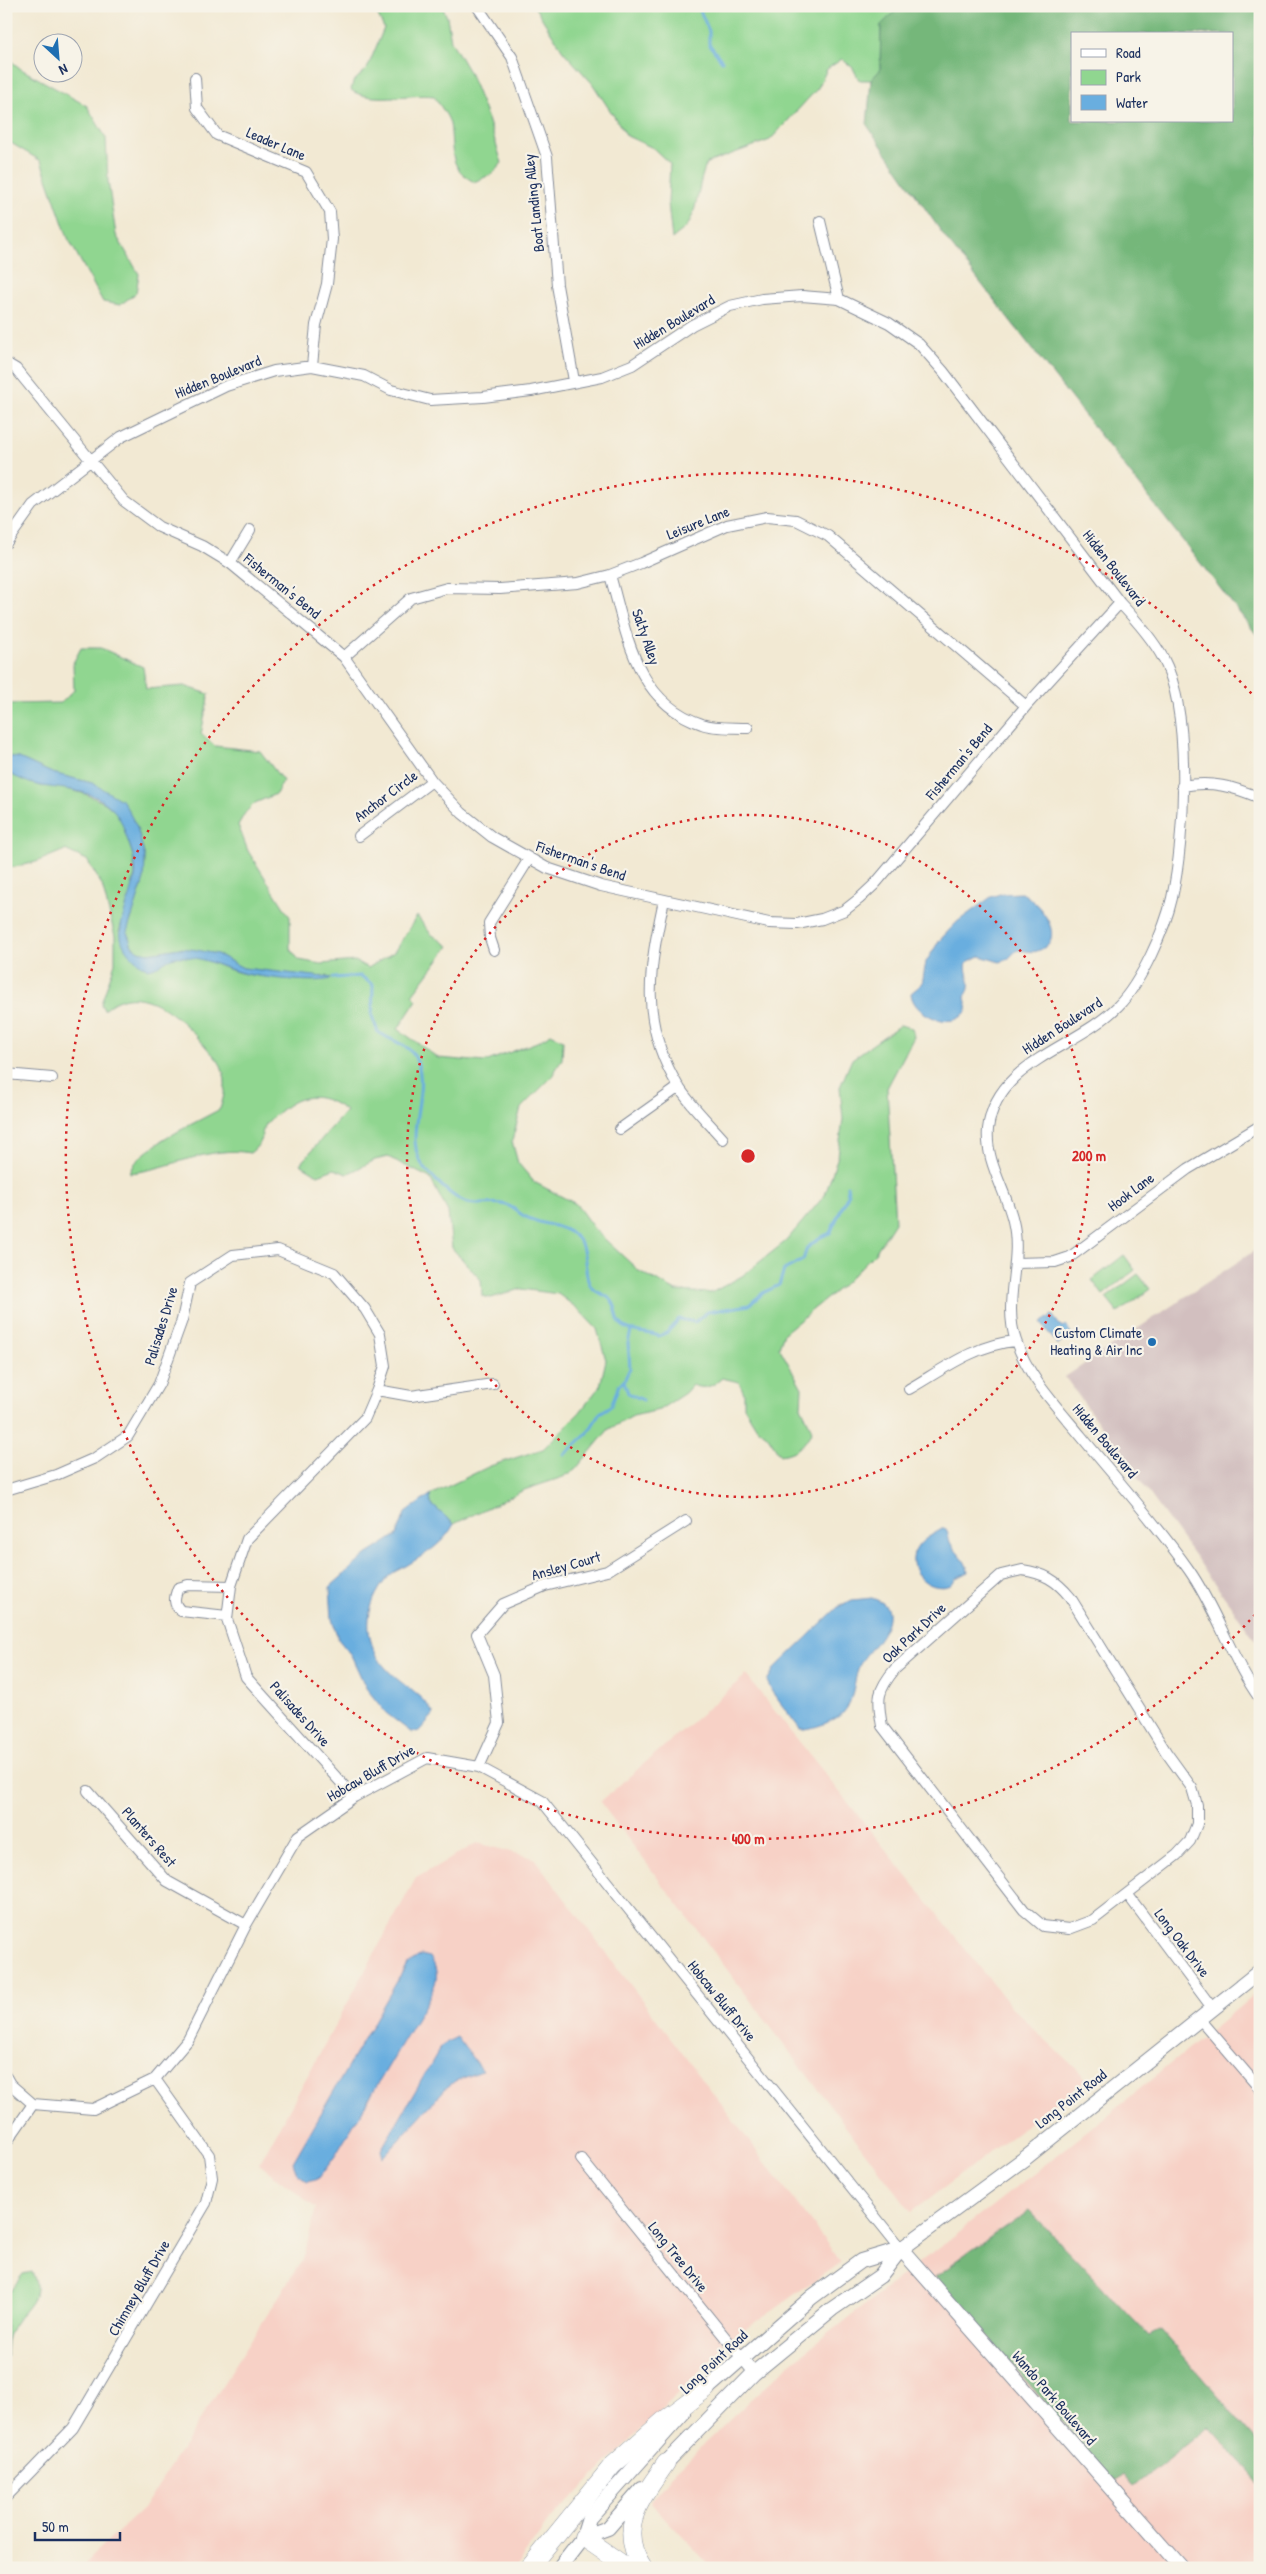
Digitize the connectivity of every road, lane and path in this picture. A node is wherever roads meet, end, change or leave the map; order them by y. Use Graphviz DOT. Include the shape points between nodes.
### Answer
graph roads {
  1 [pos="477,6"];
  2 [pos="195,78"];
  3 [pos="820,221"];
  4 [pos="839,299"];
  5 [pos="6,363"];
  6 [pos="312,366"];
  7 [pos="574,382"];
  8 [pos="90,459"];
  9 [pos="250,530"];
  10 [pos="6,543"];
  11 [pos="230,563"];
  12 [pos="610,575"];
  13 [pos="1120,603"];
  14 [pos="344,657"];
  15 [pos="1026,706"];
  16 [pos="748,728"];
  17 [pos="432,781"];
  18 [pos="1182,786"];
  19 [pos="1260,798"];
  20 [pos="358,836"];
  21 [pos="529,859"];
  22 [pos="664,900"];
  23 [pos="494,950"];
  24 [pos="6,1074"];
  25 [pos="52,1078"];
  26 [pos="679,1087"];
  27 [pos="1260,1126"];
  28 [pos="620,1128"];
  29 [pos="723,1138"];
  30 [pos="1015,1263"];
  31 [pos="1016,1341"];
  32 [pos="493,1384"];
  33 [pos="909,1389"];
  34 [pos="377,1390"];
  35 [pos="6,1490"];
  36 [pos="686,1521"];
  37 [pos="231,1586"];
  38 [pos="227,1616"];
  39 [pos="1260,1699"];
  40 [pos="479,1767"];
  41 [pos="88,1790"];
  42 [pos="354,1797"];
  43 [pos="1128,1896"];
  44 [pos="246,1925"];
  45 [pos="1260,1971"];
  46 [pos="1213,2009"];
  47 [pos="1200,2019"];
  48 [pos="6,2077"];
  49 [pos="155,2079"];
  50 [pos="1260,2089"];
  51 [pos="33,2104"];
  52 [pos="6,2143"];
  53 [pos="581,2159"];
  54 [pos="901,2249"];
  55 [pos="740,2358"];
  56 [pos="754,2373"];
  57 [pos="706,2389"];
  58 [pos="666,2463"];
  59 [pos="6,2497"];
  60 [pos="584,2537"];
  61 [pos="529,2568"];
  62 [pos="559,2568"];
  63 [pos="628,2568"];
  64 [pos="643,2568"];
  65 [pos="1182,2568"];
  1 -- 7 [label="street, Boat Landing Alley" via="512,57 547,157 557,285"];
  2 -- 6 [label="street, Leader Lane" via="197,108 217,134 306,172 330,212 332,239 327,284 316,325"];
  3 -- 4 [label="street"];
  4 -- 7 [label="street, Hidden Boulevard" via="802,296 762,299 730,306 692,325 632,365 602,377"];
  4 -- 13 [label="street, Hidden Boulevard" via="889,323 919,344"];
  5 -- 8 [label="street, Fisherman's Bend" via="16,369"];
  6 -- 7 [label="street, Hidden Boulevard" via="364,376 391,390 430,400 484,397"];
  6 -- 8 [label="street, Hidden Boulevard" via="274,371 226,386 121,437"];
  8 -- 10 [label="street, Hidden Boulevard" via="33,506"];
  8 -- 11 [label="street, Fisherman's Bend" via="124,501 159,527"];
  9 -- 11 [label="street"];
  11 -- 14 [label="street, Fisherman's Bend"];
  12 -- 14 [label="street, Leisure Lane" via="578,584 500,589 447,588 411,598"];
  12 -- 15 [label="street, Leisure Lane" via="727,525 767,517 796,520 828,536"];
  12 -- 16 [label="street, Salty Alley" via="634,657 654,694 675,712 703,725"];
  13 -- 15 [label="street, Fisherman's Bend"];
  13 -- 18 [label="street, Hidden Boulevard" via="1164,659 1174,686 1183,743"];
  14 -- 17 [label="street, Fisherman's Bend"];
  15 -- 22 [label="street, Fisherman's Bend" via="876,884 845,910 822,920 778,923"];
  17 -- 20 [label="street, Anchor Circle"];
  17 -- 21 [label="street, Fisherman's Bend" via="462,813 492,837"];
  18 -- 19 [label="street" via="1202,782 1223,785"];
  18 -- 30 [label="street, Hidden Boulevard" via="1180,842 1172,899 1140,978 1119,1006 1023,1069 1003,1091 992,1110 987,1141 1015,1226"];
  21 -- 22 [label="street, Fisherman's Bend" via="601,886"];
  21 -- 23 [label="street" via="489,923"];
  22 -- 26 [label="street" via="650,975 650,1012 663,1056"];
  24 -- 25 [label="street"];
  26 -- 28 [label="street"];
  26 -- 29 [label="street"];
  27 -- 30 [label="street, Hook Lane" via="1188,1169 1070,1257 1055,1262"];
  30 -- 31 [label="street, Hidden Boulevard" via="1010,1300"];
  31 -- 33 [label="street" via="981,1348"];
  31 -- 39 [label="street, Hidden Boulevard" via="1032,1374 1161,1531 1192,1575 1247,1682"];
  32 -- 34 [label="street" via="411,1396"];
  34 -- 35 [label="street, Palisades Drive" via="385,1366 380,1334 366,1308 334,1273 278,1250 233,1255 190,1283 182,1320 159,1384 128,1436 95,1458 56,1475"];
  34 -- 37 [label="street, Palisades Drive" via="365,1418 247,1539"];
  36 -- 40 [label="street, Ansley Court" via="607,1572 545,1586 503,1604 477,1634 494,1674 499,1723"];
  37 -- 38 [label="street, Palisades Drive"];
  37 -- 38 [label="street" via="188,1585 178,1588 174,1596 175,1606 180,1611"];
  38 -- 42 [label="street, Palisades Drive" via="246,1677"];
  40 -- 42 [label="street, Hobcaw Bluff Drive" via="427,1758"];
  40 -- 54 [label="street, Hobcaw Bluff Drive" via="542,1801"];
  41 -- 44 [label="street, Planters Rest" via="167,1881"];
  42 -- 44 [label="street, Hobcaw Bluff Drive" via="298,1836"];
  43 -- 43 [label="street, Oak Park Drive" via="1093,1920 1069,1929 1043,1926 1021,1906 882,1726 878,1705 886,1680 1008,1572 1041,1573 1058,1582 1192,1788 1198,1805 1197,1824 1190,1841 1177,1856"];
  43 -- 46 [label="street, Long Oak Drive"];
  44 -- 49 [label="street, Hobcaw Bluff Drive" via="188,2040"];
  45 -- 46 [label="main road, Long Point Road"];
  46 -- 47 [label="main road, Long Point Road"];
  47 -- 50 [label="street"];
  47 -- 54 [label="main road, Long Point Road" via="1028,2156"];
  48 -- 51 [label="street"];
  49 -- 51 [label="street, Hobcaw Bluff Drive" via="93,2109"];
  49 -- 59 [label="street, Chimney Bluff Drive" via="209,2155 212,2178 206,2203 73,2428"];
  51 -- 52 [label="street"];
  53 -- 55 [label="street, Long Tree Drive"];
  54 -- 55 [label="main road, Long Point Road" via="861,2261 812,2297"];
  54 -- 56 [label="main road, Long Point Road" via="880,2276 832,2309"];
  54 -- 65 [label="main road, Wando Park Boulevard"];
  55 -- 56 [label="street, Long Tree Drive"];
  55 -- 57 [label="main road, Long Point Road"];
  56 -- 58 [label="main road, Long Point Road"];
  57 -- 60 [label="main road, Long Point Road" via="589,2518"];
  57 -- 61 [label="highway" via="612,2466"];
  58 -- 60 [label="main road, Long Point Road" via="608,2528"];
  58 -- 64 [label="highway" via="633,2516 632,2549"];
  60 -- 62 [label="main road, Long Point Road"];
  60 -- 63 [label="highway"];
}
